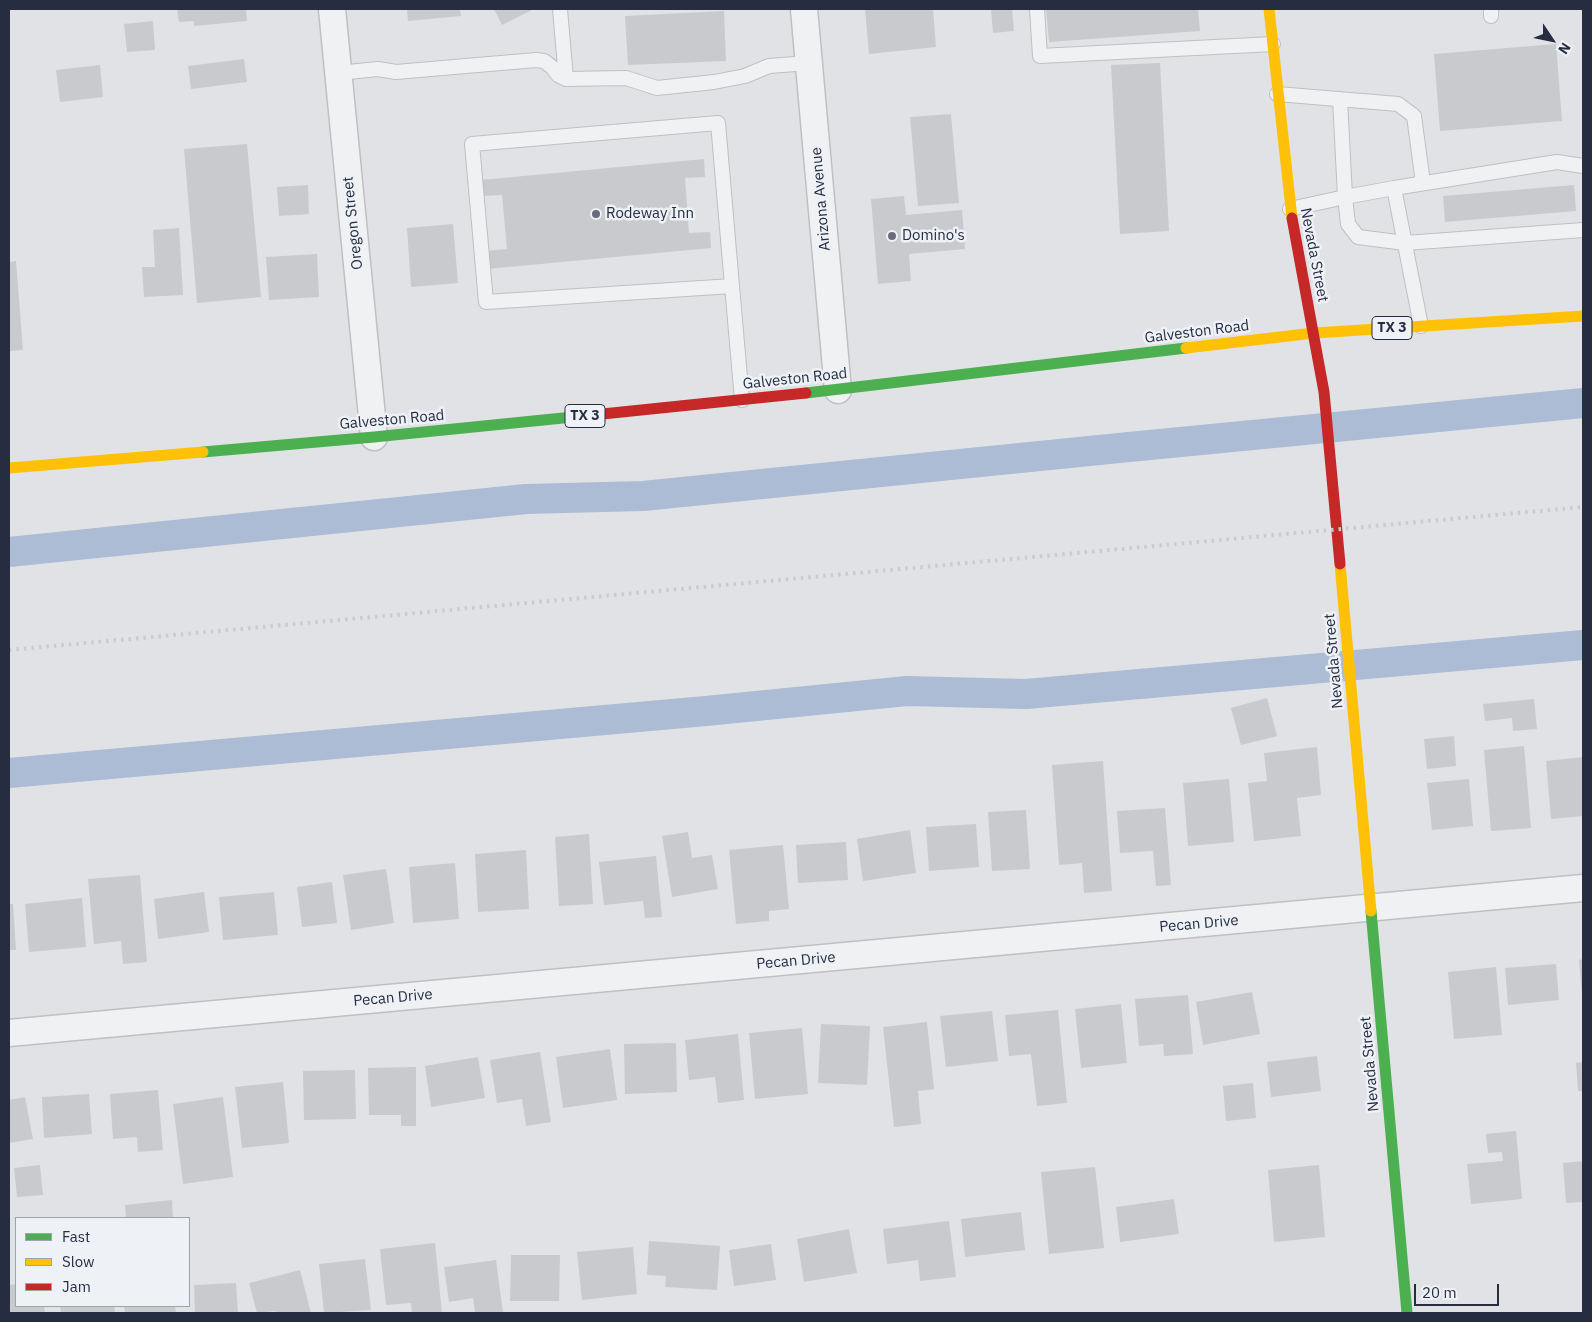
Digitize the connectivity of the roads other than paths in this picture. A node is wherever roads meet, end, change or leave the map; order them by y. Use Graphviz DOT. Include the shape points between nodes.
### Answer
graph roads {
  1 [pos="332,9"];
  2 [pos="560,9"];
  3 [pos="804,9"];
  4 [pos="1037,9"];
  5 [pos="1269,9"];
  6 [pos="1272,44"];
  7 [pos="809,63"];
  8 [pos="338,73"];
  9 [pos="566,79"];
  10 [pos="1277,94"];
  11 [pos="1340,99"];
  12 [pos="1583,166"];
  13 [pos="1423,183"];
  14 [pos="1394,188"];
  15 [pos="1345,197"];
  16 [pos="1290,209"];
  17 [pos="1583,230"];
  18 [pos="1404,243"];
  19 [pos="732,286"];
  20 [pos="1583,316"];
  21 [pos="1421,326"];
  22 [pos="1314,332"];
  23 [pos="838,390"];
  24 [pos="742,400"];
  25 [pos="374,438"];
  26 [pos="9,468"];
  27 [pos="1583,888"];
  28 [pos="1371,908"];
  29 [pos="9,1033"];
  30 [pos="1407,1313"];
  1 -- 8 [label="street, Oregon Street"];
  2 -- 9 [label="lane"];
  3 -- 7 [label="street, Arizona Avenue"];
  4 -- 6 [label="lane" via="1040,56"];
  5 -- 6 [label="main road, Nevada Street"];
  6 -- 10 [label="main road, Nevada Street"];
  7 -- 9 [label="lane" via="769,66 745,76 657,88 626,78"];
  7 -- 23 [label="street, Arizona Avenue"];
  8 -- 9 [label="lane" via="378,68 396,72 536,60 544,61 558,76"];
  8 -- 25 [label="street, Oregon Street"];
  10 -- 11 [label="lane"];
  10 -- 16 [label="main road, Nevada Street"];
  11 -- 13 [label="lane" via="1398,104 1414,116"];
  11 -- 15 [label="lane"];
  12 -- 13 [label="lane" via="1556,162"];
  13 -- 14 [label="lane"];
  14 -- 15 [label="lane"];
  14 -- 18 [label="lane"];
  15 -- 16 [label="lane"];
  15 -- 18 [label="lane" via="1348,224 1358,237"];
  16 -- 22 [label="main road, Nevada Street"];
  17 -- 18 [label="lane"];
  18 -- 21 [label="lane"];
  19 -- 19 [label="lane" via="718,124 472,144 486,302"];
  19 -- 24 [label="lane"];
  20 -- 21 [label="main road, Galveston Road / TX 3"];
  21 -- 22 [label="main road, Galveston Road / TX 3"];
  22 -- 23 [label="main road, Galveston Road / TX 3"];
  22 -- 28 [label="main road, Nevada Street" via="1331,458"];
  23 -- 24 [label="main road, Galveston Road / TX 3"];
  24 -- 25 [label="main road, Galveston Road / TX 3"];
  25 -- 26 [label="main road, Galveston Road / TX 3"];
  27 -- 28 [label="street, Pecan Drive"];
  28 -- 29 [label="street, Pecan Drive"];
  28 -- 30 [label="main road, Nevada Street"];
}
